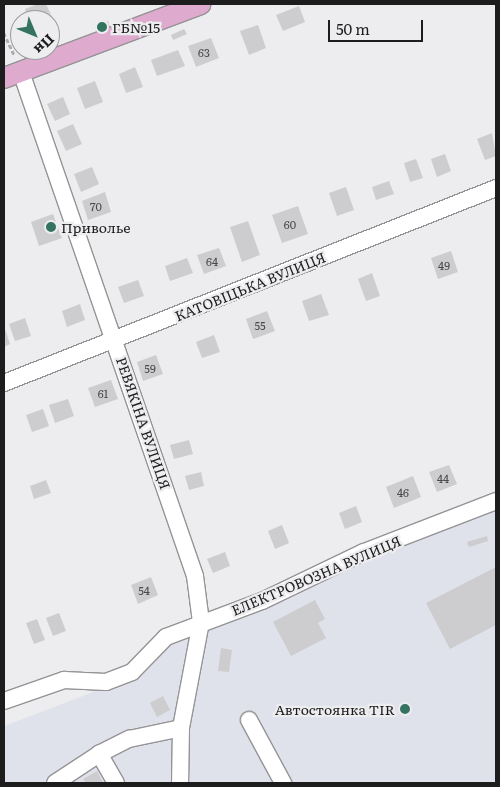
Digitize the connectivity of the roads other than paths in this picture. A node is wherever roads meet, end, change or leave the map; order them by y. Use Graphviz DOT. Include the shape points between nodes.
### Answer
graph roads {
  1 [pos="201,4"];
  2 [pos="13,75"];
  3 [pos="496,188"];
  4 [pos="116,340"];
  5 [pos="4,383"];
  6 [pos="496,501"];
  7 [pos="201,622"];
  8 [pos="4,701"];
  9 [pos="249,720"];
  10 [pos="182,728"];
  11 [pos="99,754"];
  12 [pos="55,783"];
  13 [pos="116,783"];
  14 [pos="180,783"];
  15 [pos="283,783"];
  1 -- 2 [label="main road"];
  2 -- 4 [label="street, РЕВЯКІНА ВУЛИЦЯ"];
  3 -- 4 [label="street, КАТОВІЦЬКА ВУЛИЦЯ"];
  4 -- 5 [label="street, КАТОВІЦЬКА ВУЛИЦЯ"];
  4 -- 7 [label="street, РЕВЯКІНА ВУЛИЦЯ" via="195,576"];
  6 -- 7 [label="street, ЕЛЕКТРОВОЗНА ВУЛИЦЯ" via="364,552 262,601"];
  7 -- 8 [label="street, ЕЛЕКТРОВОЗНА ВУЛИЦЯ" via="166,637 132,672 106,682 64,680"];
  7 -- 10 [label="street, РЕВЯКІНА ВУЛИЦЯ"];
  9 -- 15 [label="street"];
  10 -- 11 [label="street" via="129,739"];
  10 -- 14 [label="street, РЕВЯКІНА ВУЛИЦЯ"];
  11 -- 12 [label="street"];
  11 -- 13 [label="street"];
}
